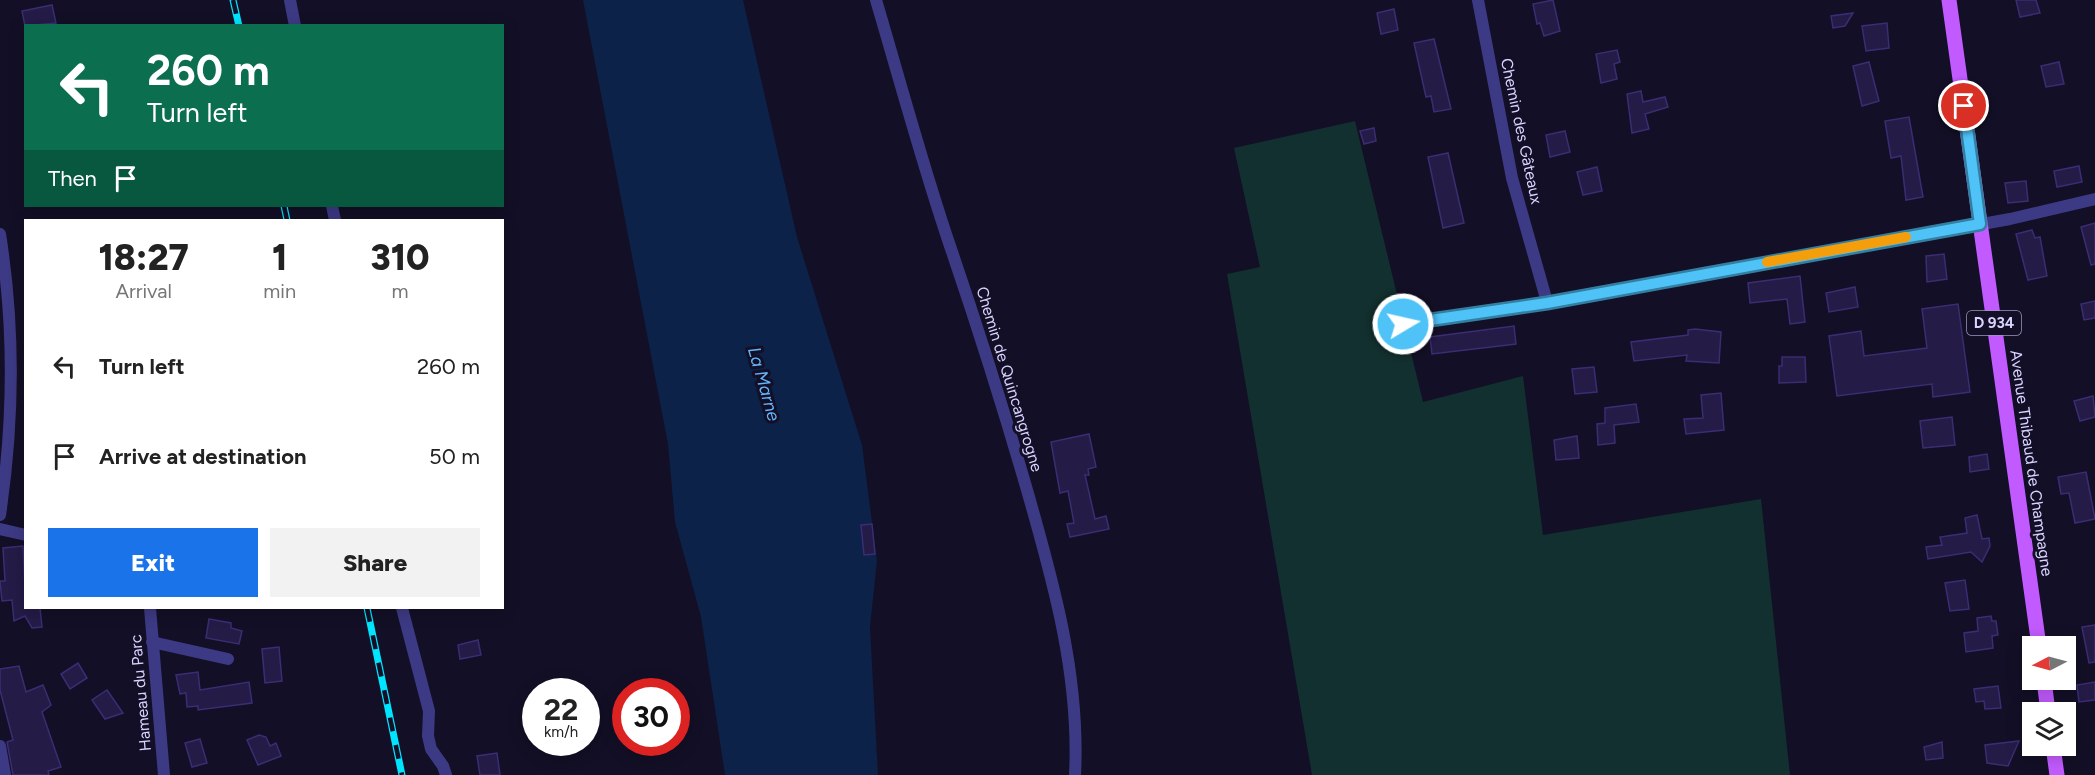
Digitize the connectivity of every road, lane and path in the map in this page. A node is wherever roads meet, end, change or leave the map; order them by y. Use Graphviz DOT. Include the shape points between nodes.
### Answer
graph roads {
  1 [pos="290,0"];
  2 [pos="876,0"];
  3 [pos="1478,0"];
  4 [pos="1949,0"];
  5 [pos="295,24"];
  6 [pos="2095,199"];
  7 [pos="1980,224"];
  8 [pos="0,234"];
  9 [pos="1547,303"];
  10 [pos="1403,324"];
  11 [pos="5,359"];
  12 [pos="0,515"];
  13 [pos="0,529"];
  14 [pos="24,535"];
  15 [pos="150,609"];
  16 [pos="402,609"];
  17 [pos="2038,636"];
  18 [pos="152,642"];
  19 [pos="228,659"];
  20 [pos="0,746"];
  21 [pos="2054,756"];
  22 [pos="5,775"];
  23 [pos="164,775"];
  24 [pos="446,775"];
  25 [pos="1075,775"];
  26 [pos="2057,775"];
  1 -- 5 [label="street"];
  2 -- 25 [label="street, Chemin de Quincangrogne" via="1048,562 1075,701"];
  3 -- 9 [label="street, Chemin des Gâteaux" via="1512,178"];
  4 -- 7 [label="main road, Avenue Thibaud de Champagne / D 934"];
  6 -- 7 [label="street"];
  7 -- 9 [label="street"];
  7 -- 17 [label="main road, Avenue Thibaud de Champagne / D 934"];
  8 -- 11 [label="street" via="11,315"];
  9 -- 10 [label="street"];
  11 -- 12 [label="street" via="10,422"];
  13 -- 14 [label="street"];
  15 -- 18 [label="street, Hameau du Parc"];
  16 -- 24 [label="street" via="429,711 431,749"];
  18 -- 19 [label="street"];
  18 -- 23 [label="street, Hameau du Parc"];
  20 -- 22 [label="street"];
  21 -- 26 [label="main road"];
}
